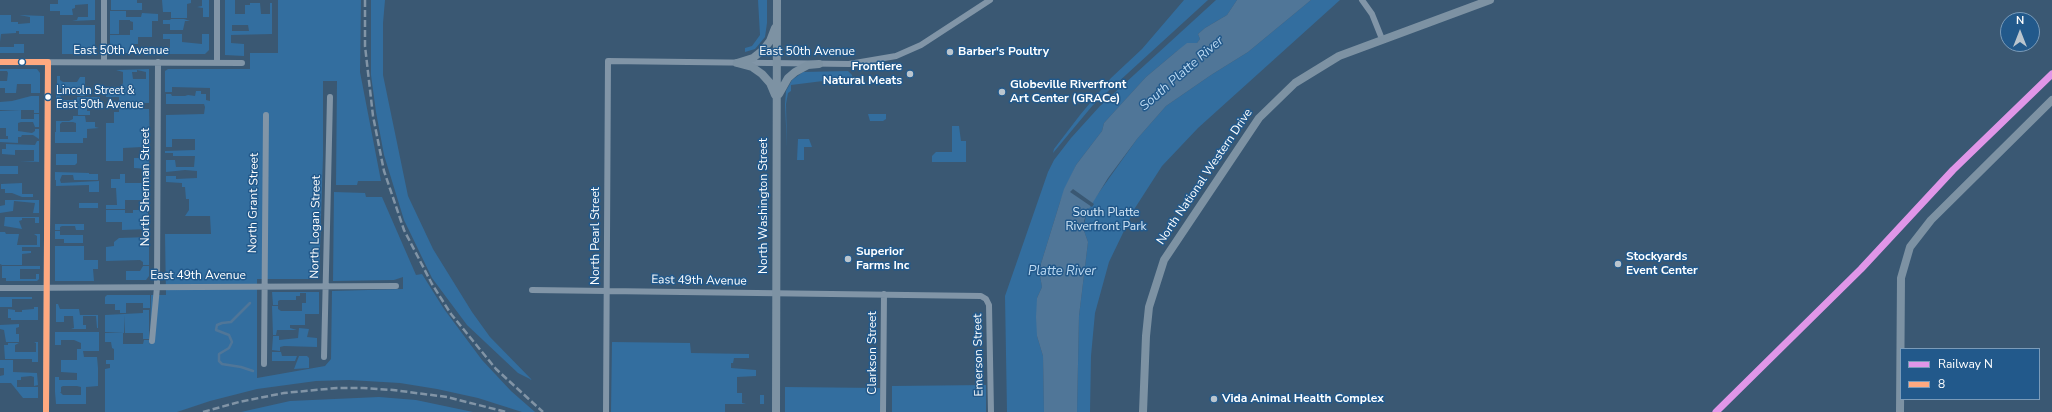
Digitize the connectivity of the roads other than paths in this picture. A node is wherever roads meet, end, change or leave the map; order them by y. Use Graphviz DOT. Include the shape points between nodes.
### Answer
graph roads {
  1 [pos="104,0"];
  2 [pos="217,0"];
  3 [pos="777,0"];
  4 [pos="990,0"];
  5 [pos="1362,0"];
  6 [pos="1490,0"];
  7 [pos="777,17"];
  8 [pos="1382,39"];
  9 [pos="608,61"];
  10 [pos="0,62"];
  11 [pos="48,62"];
  12 [pos="104,62"];
  13 [pos="158,62"];
  14 [pos="217,62"];
  15 [pos="242,62"];
  16 [pos="737,63"];
  17 [pos="777,63"];
  18 [pos="819,64"];
  19 [pos="330,97"];
  20 [pos="2052,100"];
  21 [pos="777,103"];
  22 [pos="266,115"];
  23 [pos="264,286"];
  24 [pos="326,286"];
  25 [pos="396,286"];
  26 [pos="157,287"];
  27 [pos="0,288"];
  28 [pos="47,288"];
  29 [pos="532,290"];
  30 [pos="606,291"];
  31 [pos="776,293"];
  32 [pos="884,294"];
  33 [pos="985,298"];
  34 [pos="152,341"];
  35 [pos="1900,348"];
  36 [pos="324,357"];
  37 [pos="264,364"];
  38 [pos="1900,400"];
  39 [pos="46,412"];
  40 [pos="606,412"];
  41 [pos="776,412"];
  42 [pos="884,412"];
  43 [pos="991,412"];
  44 [pos="1143,412"];
  45 [pos="1900,412"];
  1 -- 12 [label="street"];
  2 -- 14 [label="street"];
  3 -- 7 [label="main road, North Washington Street"];
  4 -- 18 [label="street, East 50th Avenue" via="921,44 896,56 849,64"];
  5 -- 8 [label="street" via="1372,14"];
  6 -- 8 [label="main road, North National Western Drive"];
  7 -- 16 [label="main road" via="772,36 764,49 752,58"];
  7 -- 17 [label="main road, North Washington Street"];
  8 -- 44 [label="main road, North National Western Drive" via="1314,70 1277,99 1237,148 1164,260 1149,307"];
  9 -- 16 [label="street, East 50th Avenue"];
  9 -- 30 [label="street, North Pearl Street"];
  10 -- 11 [label="street, East 50th Avenue"];
  11 -- 12 [label="street, East 50th Avenue"];
  11 -- 28 [label="street"];
  12 -- 13 [label="street, East 50th Avenue"];
  13 -- 14 [label="street, East 50th Avenue"];
  13 -- 26 [label="street, North Sherman Street"];
  14 -- 15 [label="street, East 50th Avenue"];
  16 -- 17 [label="street, East 50th Avenue"];
  16 -- 21 [label="main road" via="752,67 764,75 773,87"];
  17 -- 18 [label="street, East 50th Avenue"];
  17 -- 21 [label="main road, North Washington Street"];
  18 -- 21 [label="main road" via="803,67 791,75 782,86"];
  19 -- 24 [label="street, North Logan Street"];
  20 -- 35 [label="main road" via="1931,220 1910,247 1901,278"];
  21 -- 31 [label="main road, North Washington Street"];
  22 -- 23 [label="street, North Grant Street"];
  23 -- 24 [label="street, East 49th Avenue"];
  23 -- 26 [label="street, East 49th Avenue"];
  23 -- 37 [label="street, North Grant Street"];
  24 -- 25 [label="street, East 49th Avenue"];
  24 -- 36 [label="street, North Logan Street"];
  26 -- 28 [label="street, East 49th Avenue"];
  26 -- 34 [label="street, North Sherman Street"];
  27 -- 28 [label="street, East 49th Avenue"];
  28 -- 39 [label="street"];
  29 -- 30 [label="street, East 49th Avenue"];
  30 -- 31 [label="street, East 49th Avenue"];
  30 -- 40 [label="street, North Pearl Street"];
  31 -- 32 [label="street, East 49th Avenue"];
  31 -- 41 [label="main road, North Washington Street"];
  32 -- 33 [label="street, East 49th Avenue"];
  32 -- 42 [label="street, Clarkson Street"];
  33 -- 43 [label="street, Emerson Street" via="989,305"];
  38 -- 45 [label="main road"];
}
